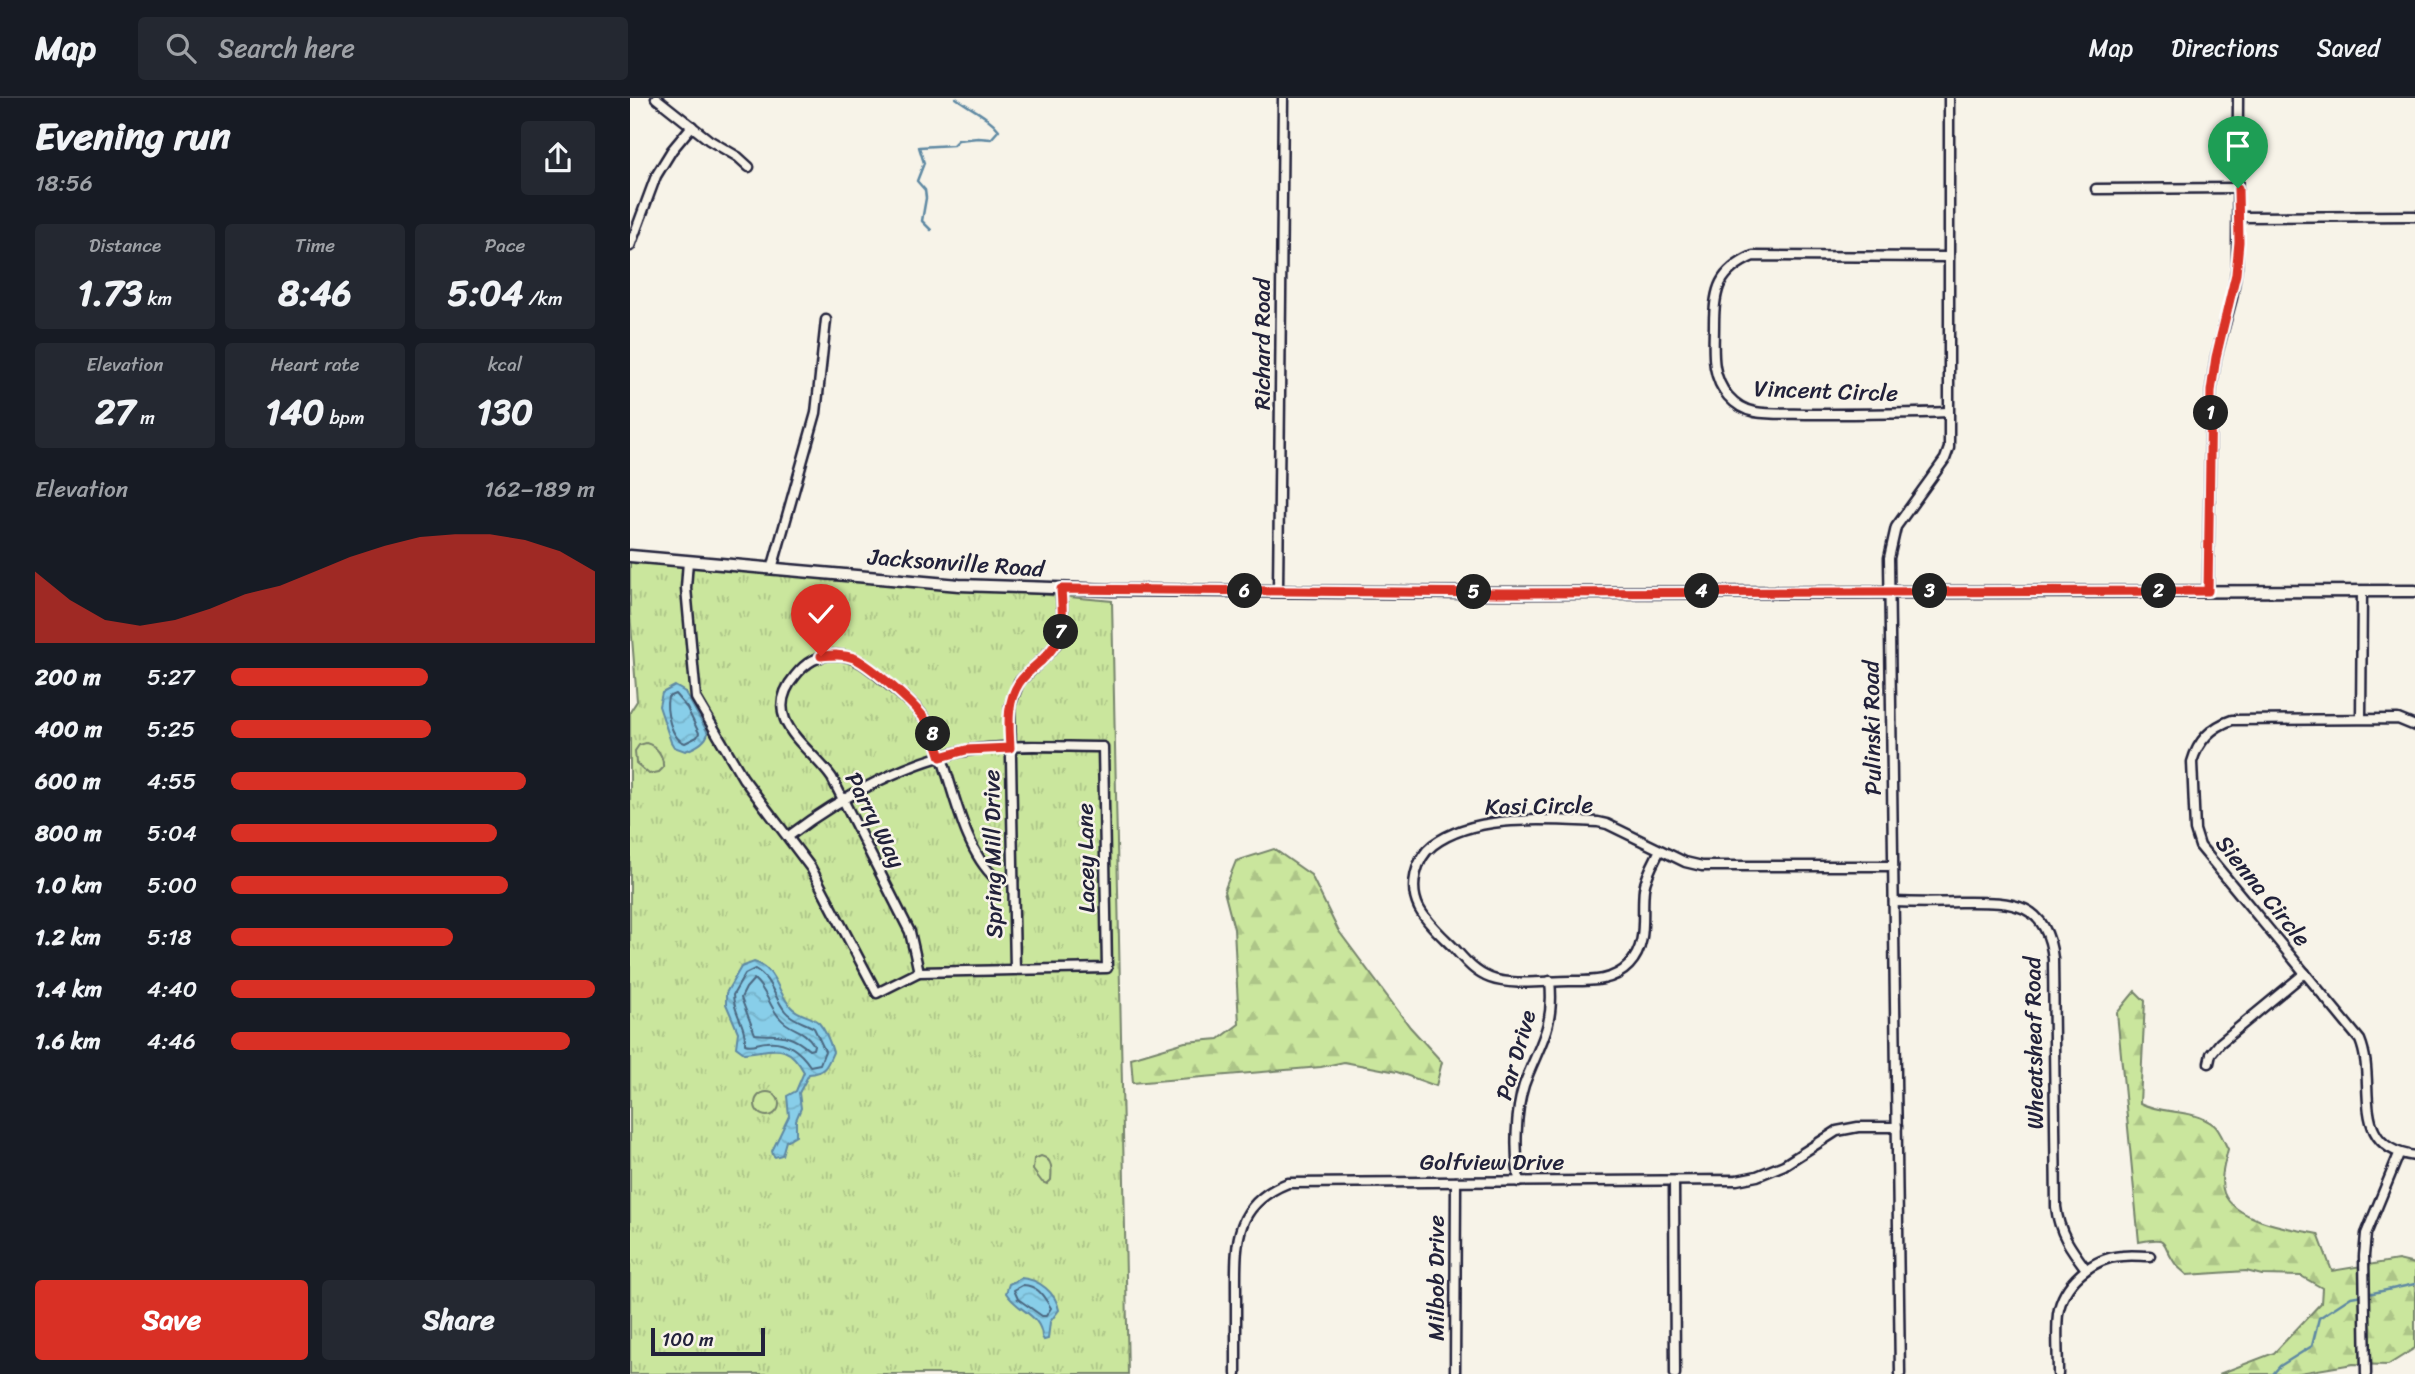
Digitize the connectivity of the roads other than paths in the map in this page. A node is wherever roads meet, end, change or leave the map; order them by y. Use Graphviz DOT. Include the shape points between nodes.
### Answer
graph roads {
  1 [pos="656,98"];
  2 [pos="1283,98"];
  3 [pos="1949,98"];
  4 [pos="2238,98"];
  5 [pos="692,126"];
  6 [pos="749,167"];
  7 [pos="2238,188"];
  8 [pos="2096,189"];
  9 [pos="2415,216"];
  10 [pos="2239,217"];
  11 [pos="630,246"];
  12 [pos="1949,257"];
  13 [pos="826,320"];
  14 [pos="1948,412"];
  15 [pos="630,556"];
  16 [pos="688,561"];
  17 [pos="772,569"];
  18 [pos="1061,589"];
  19 [pos="1278,591"];
  20 [pos="1890,591"];
  21 [pos="2208,591"];
  22 [pos="2362,591"];
  23 [pos="2415,592"];
  24 [pos="2361,718"];
  25 [pos="2415,726"];
  26 [pos="1010,748"];
  27 [pos="941,757"];
  28 [pos="844,800"];
  29 [pos="789,836"];
  30 [pos="1660,850"];
  31 [pos="1893,866"];
  32 [pos="1013,881"];
  33 [pos="1894,902"];
  34 [pos="1015,969"];
  35 [pos="919,972"];
  36 [pos="2305,973"];
  37 [pos="1550,981"];
  38 [pos="2208,1063"];
  39 [pos="1897,1126"];
  40 [pos="2399,1154"];
  41 [pos="2415,1156"];
  42 [pos="1456,1181"];
  43 [pos="1674,1181"];
  44 [pos="1519,1182"];
  45 [pos="2150,1256"];
  46 [pos="2086,1269"];
  47 [pos="1236,1374"];
  48 [pos="1455,1374"];
  49 [pos="1675,1374"];
  50 [pos="1900,1374"];
  51 [pos="2058,1374"];
  52 [pos="2366,1374"];
  1 -- 5 [label="street"];
  2 -- 19 [label="street, Richard Road"];
  3 -- 12 [label="street, Pulinski Road"];
  4 -- 7 [label="street"];
  5 -- 6 [label="street"];
  5 -- 11 [label="street" via="656,176"];
  7 -- 8 [label="street"];
  7 -- 10 [label="street"];
  9 -- 10 [label="street"];
  10 -- 21 [label="street" via="2236,274 2211,391"];
  12 -- 14 [label="street, Pulinski Road"];
  12 -- 14 [label="street, Vincent Circle" via="1760,255 1733,267 1714,300 1716,376 1726,394 1745,409 1832,414"];
  13 -- 17 [label="street" via="816,413"];
  14 -- 20 [label="street, Pulinski Road" via="1945,459 1893,536"];
  15 -- 16 [label="main road, Jacksonville Road"];
  16 -- 17 [label="main road, Jacksonville Road"];
  16 -- 29 [label="street" via="686,588 696,698 748,786"];
  17 -- 18 [label="main road, Jacksonville Road"];
  18 -- 19 [label="main road, Jacksonville Road"];
  18 -- 26 [label="street, Spring Mill Drive" via="1059,640 1014,693"];
  19 -- 20 [label="main road, Jacksonville Road"];
  20 -- 21 [label="main road, Jacksonville Road"];
  20 -- 31 [label="street, Pulinski Road"];
  21 -- 22 [label="main road, Jacksonville Road"];
  22 -- 23 [label="main road, Jacksonville Road"];
  22 -- 24 [label="street"];
  24 -- 25 [label="street, Sienna Circle" via="2398,719"];
  24 -- 36 [label="street, Sienna Circle" via="2232,720 2204,737 2192,762 2194,830 2200,846"];
  26 -- 27 [label="street" via="966,750"];
  26 -- 32 [label="street, Spring Mill Drive"];
  26 -- 34 [label="street, Lacey Lane" via="1103,747 1107,968"];
  27 -- 28 [label="street"];
  27 -- 28 [label="street, Parry Way" via="924,716 864,664 842,655 821,656 799,670 787,688 786,721 798,742 825,767"];
  27 -- 32 [label="street, Parry Way" via="960,816 983,863 995,878"];
  28 -- 29 [label="street"];
  28 -- 35 [label="street, Parry Way" via="910,932"];
  29 -- 35 [label="street" via="823,888 877,993"];
  30 -- 31 [label="street, Kasi Circle" via="1702,866"];
  30 -- 37 [label="street, Kasi Circle" via="1644,890 1641,944 1629,965 1609,978"];
  30 -- 37 [label="street, Kasi Circle" via="1598,822 1492,822 1436,843 1424,854 1415,879 1418,905 1468,964 1495,980"];
  31 -- 33 [label="street, Pulinski Road"];
  32 -- 34 [label="street, Spring Mill Drive"];
  33 -- 39 [label="street, Pulinski Road"];
  33 -- 46 [label="street, Wheatsheaf Road" via="2006,902 2025,908 2044,926 2053,959 2057,1221"];
  34 -- 35 [label="street"];
  36 -- 38 [label="street" via="2220,1043"];
  36 -- 40 [label="street, Sienna Circle" via="2360,1040 2367,1061 2369,1120 2380,1139"];
  37 -- 44 [label="street, Par Drive" via="1548,1028 1520,1101"];
  39 -- 43 [label="street, Golfview Drive" via="1837,1130 1784,1165 1757,1176"];
  39 -- 50 [label="street, Pulinski Road"];
  40 -- 41 [label="street"];
  40 -- 52 [label="street" via="2366,1234"];
  42 -- 44 [label="street, Golfview Drive"];
  42 -- 47 [label="street, Golfview Drive" via="1297,1182 1276,1188 1258,1201 1246,1215 1236,1243"];
  42 -- 48 [label="street, Milbob Drive"];
  43 -- 44 [label="street, Golfview Drive"];
  43 -- 49 [label="street"];
  45 -- 46 [label="street" via="2115,1257"];
  46 -- 51 [label="street" via="2066,1292 2059,1312"];
}
